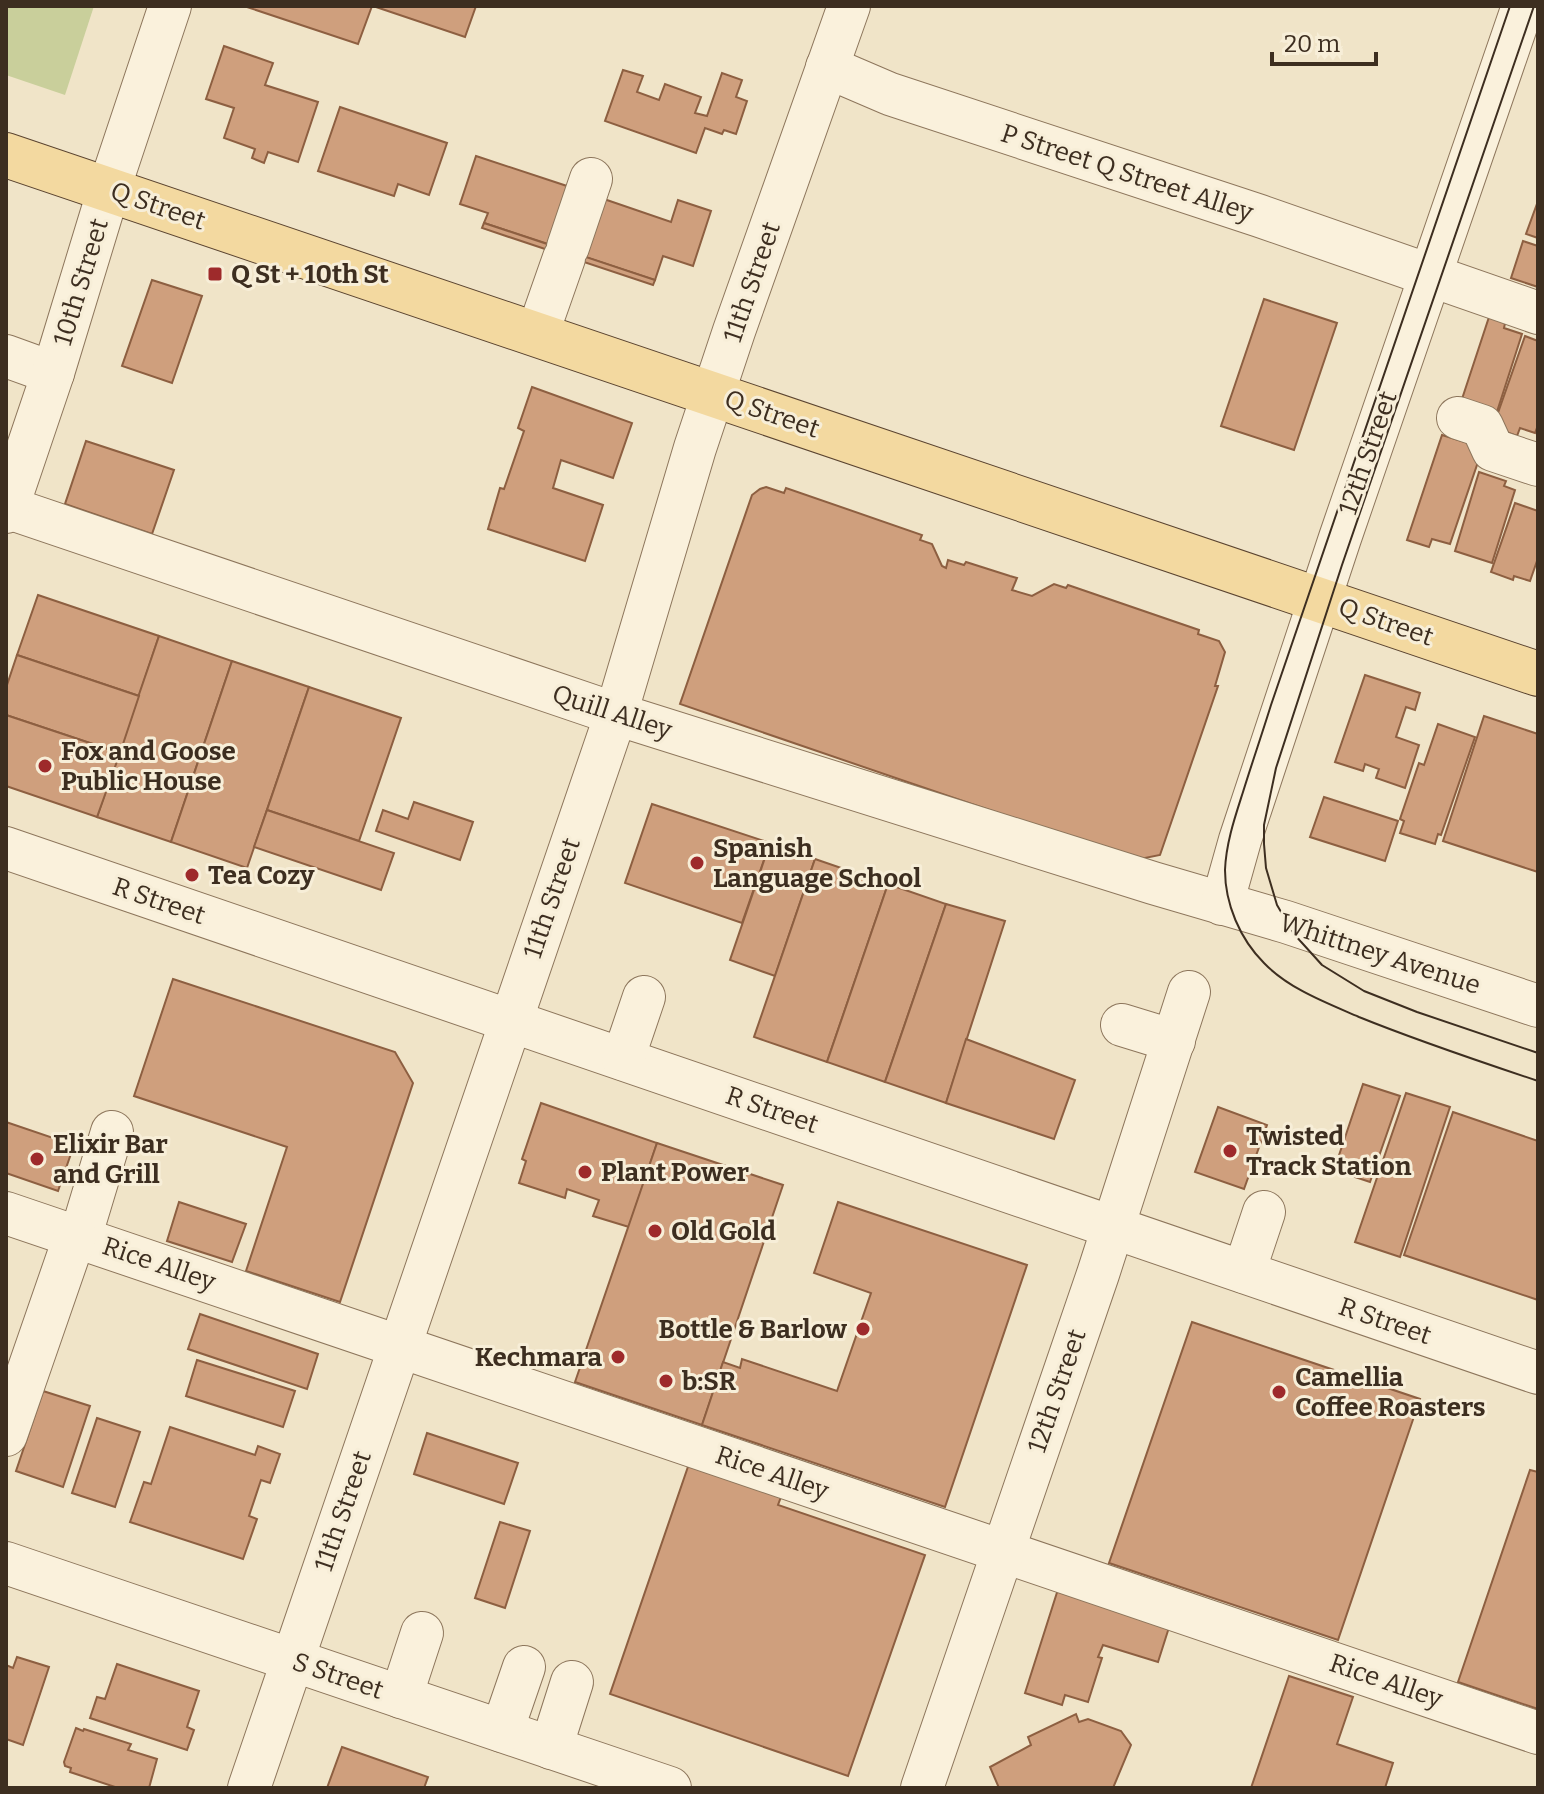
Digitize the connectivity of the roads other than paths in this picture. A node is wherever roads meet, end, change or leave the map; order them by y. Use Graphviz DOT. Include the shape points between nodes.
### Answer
graph roads {
  1 [pos="170,6"];
  2 [pos="849,6"];
  3 [pos="1523,6"];
  4 [pos="827,67"];
  5 [pos="6,155"];
  6 [pos="591,179"];
  7 [pos="109,189"];
  8 [pos="1429,276"];
  9 [pos="1538,313"];
  10 [pos="537,335"];
  11 [pos="6,356"];
  12 [pos="53,373"];
  13 [pos="713,394"];
  14 [pos="1458,418"];
  15 [pos="1538,465"];
  16 [pos="6,509"];
  17 [pos="1319,599"];
  18 [pos="1538,674"];
  19 [pos="616,714"];
  20 [pos="6,848"];
  21 [pos="1222,904"];
  22 [pos="1189,992"];
  23 [pos="644,997"];
  24 [pos="1538,1006"];
  25 [pos="510,1021"];
  26 [pos="1122,1025"];
  27 [pos="1174,1041"];
  28 [pos="623,1059"];
  29 [pos="112,1132"];
  30 [pos="1264,1212"];
  31 [pos="6,1213"];
  32 [pos="1113,1227"];
  33 [pos="77,1237"];
  34 [pos="1244,1272"];
  35 [pos="400,1346"];
  36 [pos="1538,1373"];
  37 [pos="6,1435"];
  38 [pos="1002,1551"];
  39 [pos="6,1563"];
  40 [pos="422,1633"];
  41 [pos="292,1660"];
  42 [pos="524,1667"];
  43 [pos="572,1682"];
  44 [pos="401,1697"];
  45 [pos="502,1731"];
  46 [pos="1538,1733"];
  47 [pos="551,1748"];
  48 [pos="249,1788"];
  49 [pos="670,1788"];
  50 [pos="922,1788"];
  1 -- 7 [label="street, 10th Street"];
  2 -- 4 [label="street, 11th Street"];
  3 -- 8 [label="street, 12th Street"];
  4 -- 8 [label="street, P Street Q Street Alley" via="890,94"];
  4 -- 13 [label="street, 11th Street"];
  5 -- 7 [label="main road, Q Street"];
  6 -- 10 [label="street"];
  7 -- 10 [label="main road, Q Street"];
  7 -- 12 [label="street, 10th Street"];
  8 -- 9 [label="street, P Street Q Street Alley"];
  8 -- 17 [label="street, 12th Street"];
  10 -- 13 [label="main road, Q Street"];
  11 -- 12 [label="street"];
  12 -- 16 [label="street, 10th Street"];
  13 -- 17 [label="main road, Q Street"];
  13 -- 19 [label="street, 11th Street"];
  14 -- 15 [label="street" via="1482,426 1493,450"];
  16 -- 19 [label="street, Quill Alley"];
  17 -- 18 [label="main road, Q Street"];
  17 -- 21 [label="street, 12th Street"];
  19 -- 21 [label="street, Quill Alley"];
  19 -- 25 [label="street, 11th Street"];
  20 -- 25 [label="street, R Street"];
  21 -- 24 [label="street, Whittney Avenue"];
  22 -- 27 [label="street, 12th Street"];
  23 -- 28 [label="street"];
  25 -- 28 [label="street, R Street"];
  25 -- 35 [label="street, 11th Street"];
  26 -- 27 [label="street"];
  27 -- 32 [label="street, 12th Street"];
  28 -- 32 [label="street, R Street"];
  29 -- 33 [label="street"];
  30 -- 34 [label="street"];
  31 -- 33 [label="street, Rice Alley"];
  32 -- 34 [label="street, R Street"];
  32 -- 38 [label="street, 12th Street"];
  33 -- 35 [label="street, Rice Alley" via="144,1247"];
  33 -- 37 [label="street"];
  34 -- 36 [label="street, R Street"];
  35 -- 38 [label="street, Rice Alley" via="513,1372 639,1432"];
  35 -- 41 [label="street, 11th Street"];
  38 -- 46 [label="street, Rice Alley"];
  38 -- 50 [label="street, 12th Street"];
  39 -- 41 [label="street, S Street"];
  40 -- 44 [label="street"];
  41 -- 44 [label="street, S Street"];
  41 -- 48 [label="street, 11th Street"];
  42 -- 45 [label="street"];
  43 -- 47 [label="street"];
  44 -- 45 [label="street, S Street"];
  45 -- 47 [label="street, S Street"];
  47 -- 49 [label="street, S Street"];
}
